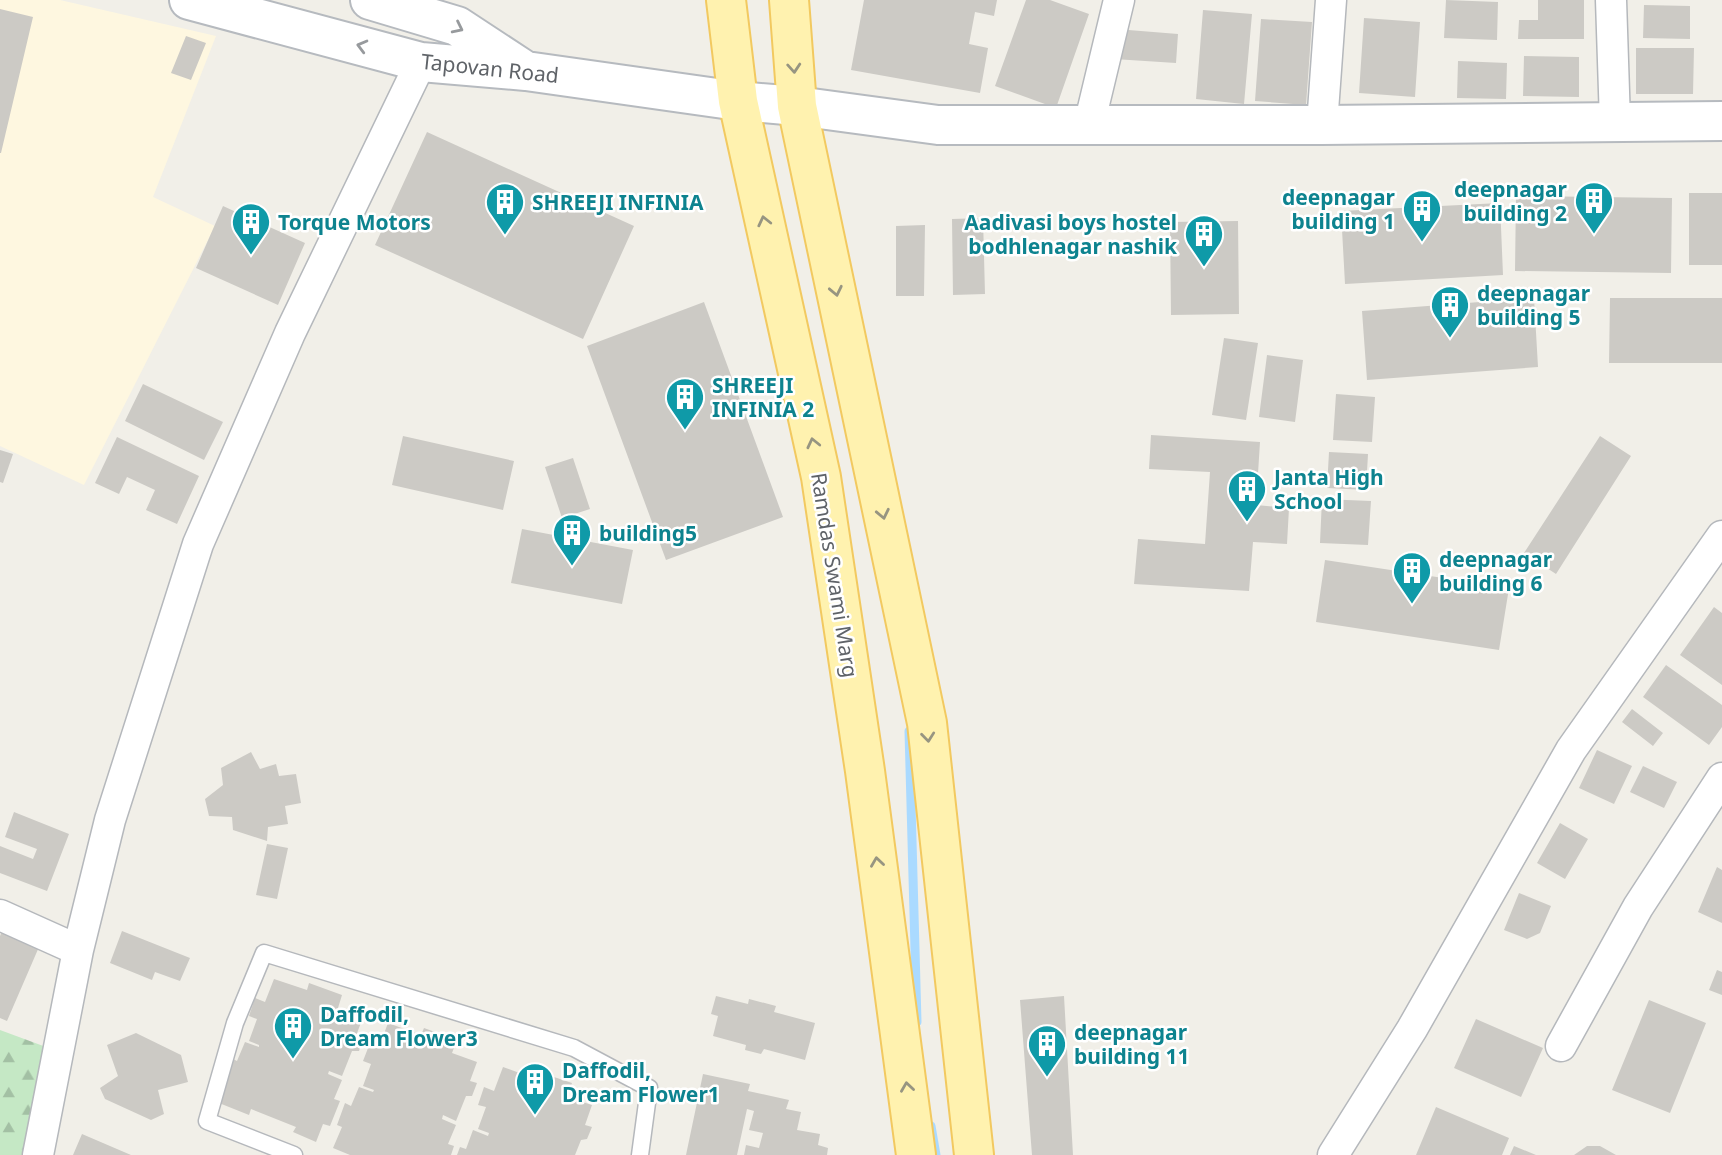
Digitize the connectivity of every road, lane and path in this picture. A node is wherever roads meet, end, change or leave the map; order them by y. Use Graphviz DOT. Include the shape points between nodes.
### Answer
graph roads {
  1 [pos="189,0"];
  2 [pos="370,0"];
  3 [pos="726,0"];
  4 [pos="789,0"];
  5 [pos="1119,0"];
  6 [pos="1331,0"];
  7 [pos="1611,0"];
  8 [pos="421,62"];
  9 [pos="526,71"];
  10 [pos="738,101"];
  11 [pos="797,106"];
  12 [pos="1722,121"];
  13 [pos="1615,122"];
  14 [pos="1089,125"];
  15 [pos="1322,125"];
  16 [pos="1722,536"];
  17 [pos="1722,778"];
  18 [pos="0,915"];
  19 [pos="78,950"];
  20 [pos="1561,1046"];
  21 [pos="38,1155"];
  22 [pos="294,1155"];
  23 [pos="640,1155"];
  24 [pos="916,1155"];
  25 [pos="974,1155"];
  26 [pos="1333,1155"];
  8 -- 1 [label="street, Tapovan Road, one-way"];
  2 -- 9 [label="street, one-way" via="457,26"];
  3 -- 10 [label="main road, Ramdas Swami Marg"];
  4 -- 11 [label="main road, one-way"];
  5 -- 14 [label="street"];
  6 -- 15 [label="street"];
  7 -- 13 [label="street"];
  8 -- 9 [label="street, Tapovan Road"];
  8 -- 19 [label="street" via="290,333 198,544 110,820"];
  9 -- 10 [label="street, Tapovan Road"];
  10 -- 11 [label="street, Tapovan Road"];
  24 -- 10 [label="main road, Ramdas Swami Marg, one-way" via="821,477"];
  11 -- 14 [label="street, Tapovan Road" via="937,125"];
  11 -- 25 [label="main road, one-way" via="927,723"];
  12 -- 13 [label="street, Tapovan Road"];
  13 -- 15 [label="street, Tapovan Road"];
  14 -- 15 [label="street, Tapovan Road"];
  16 -- 26 [label="street" via="1571,750 1412,1029"];
  17 -- 20 [label="street" via="1638,907"];
  18 -- 19 [label="street"];
  19 -- 21 [label="street"];
  22 -- 23 [label="lane" via="207,1121 235,1023 264,953 573,1048 649,1088"];
}
